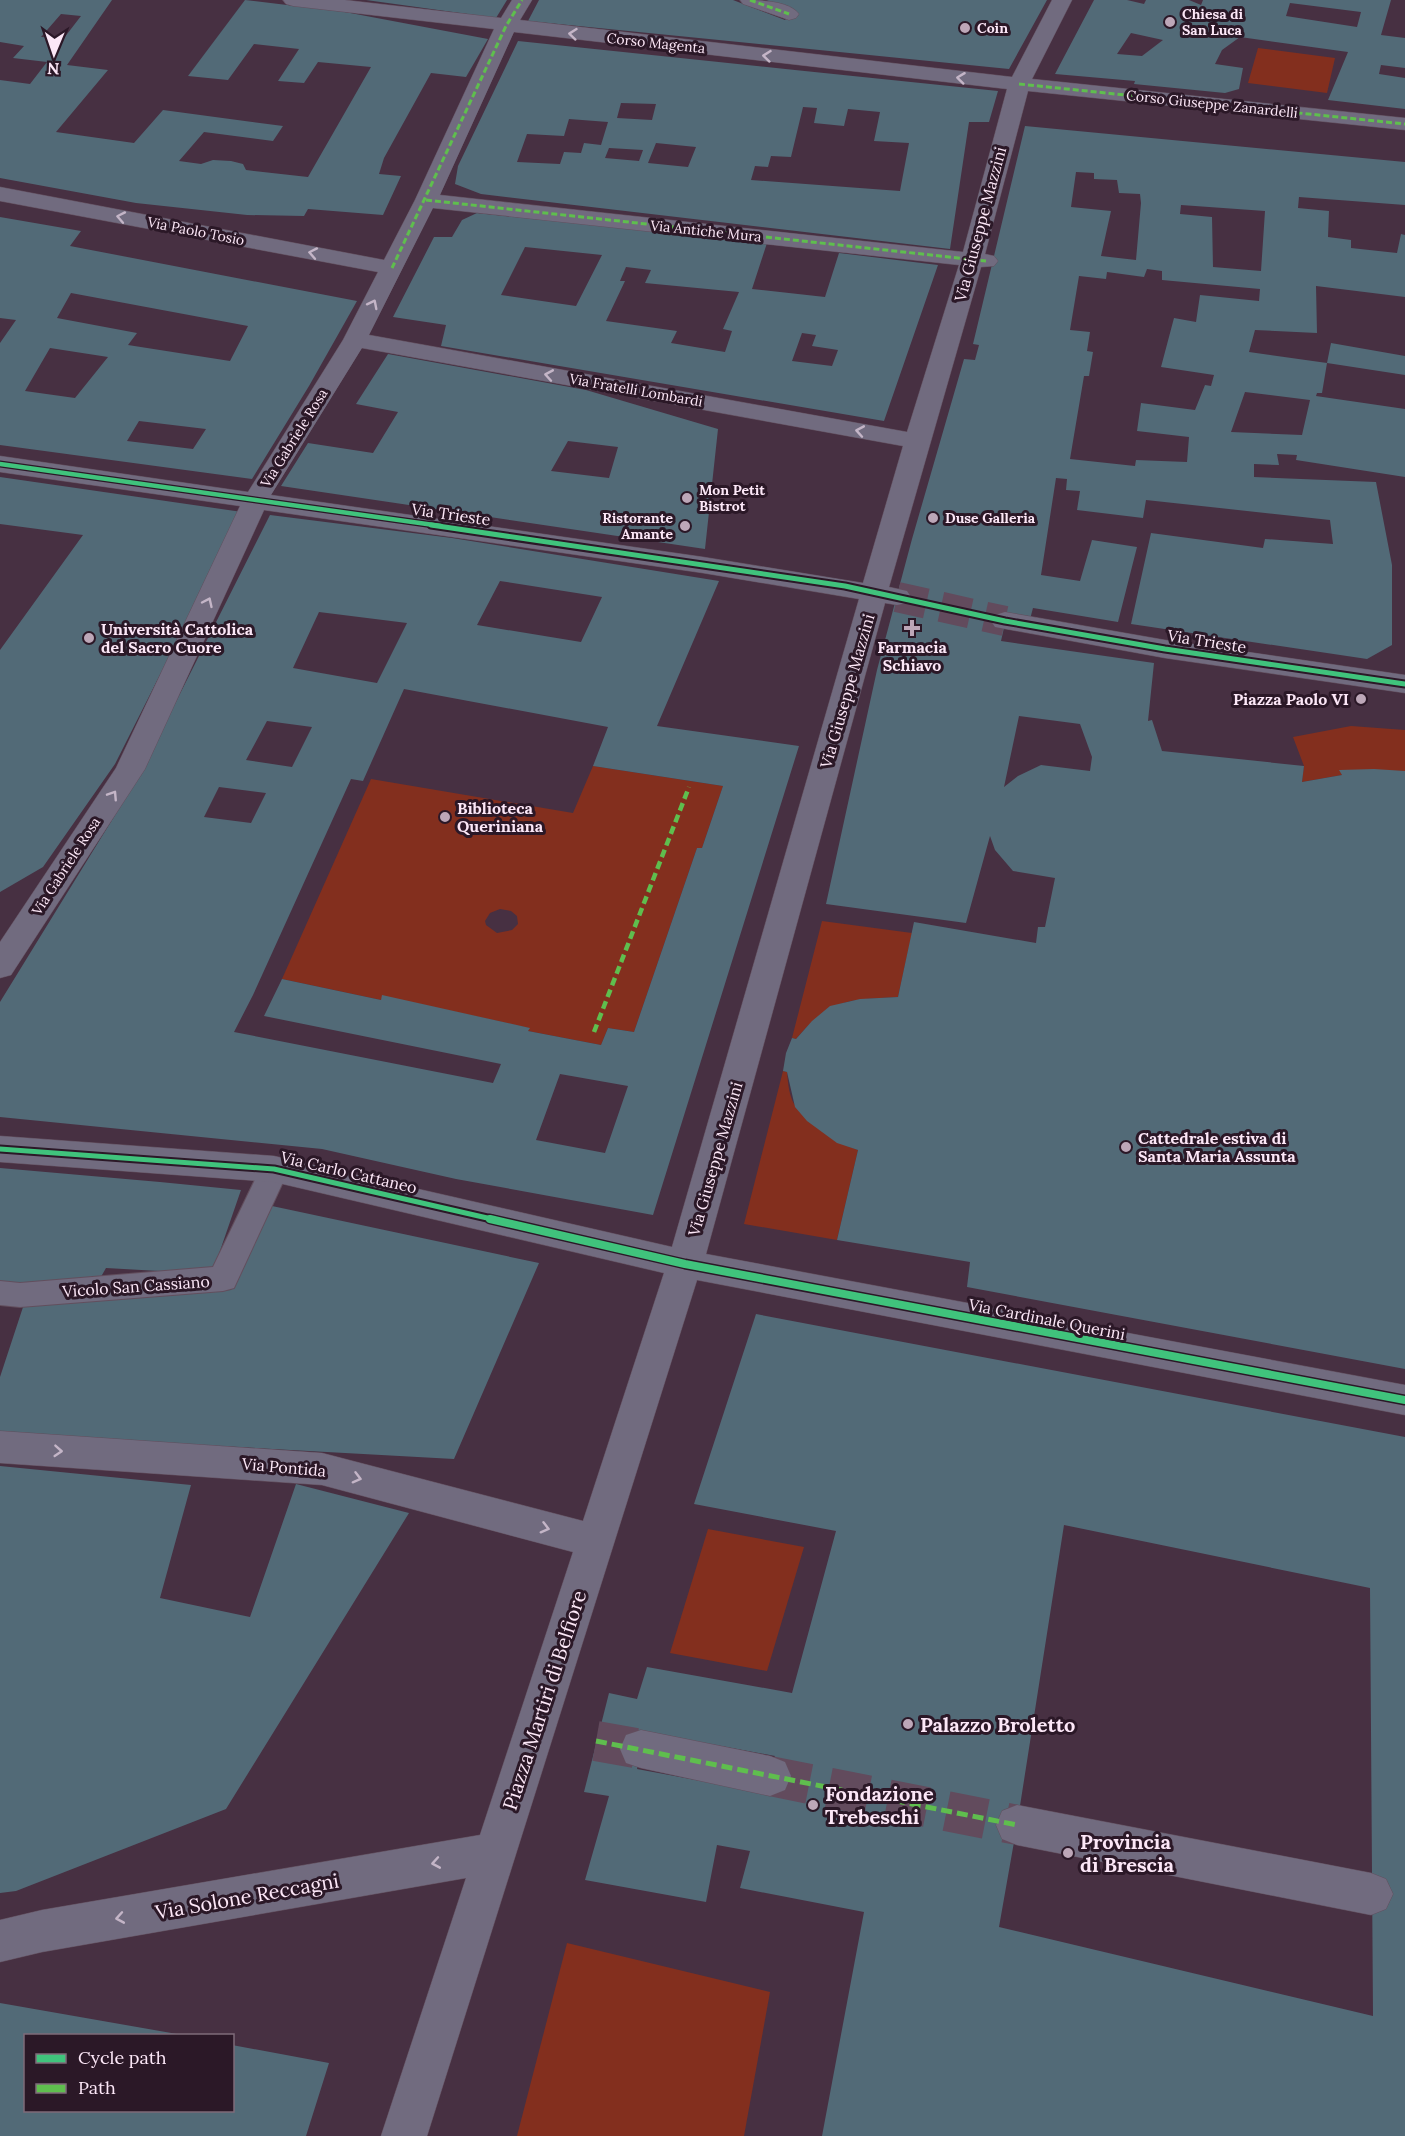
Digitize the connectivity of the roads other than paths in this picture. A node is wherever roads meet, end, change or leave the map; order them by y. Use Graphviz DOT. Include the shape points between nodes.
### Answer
graph roads {
  1 [pos="292,0"];
  2 [pos="522,0"];
  3 [pos="750,0"];
  4 [pos="1062,0"];
  5 [pos="789,14"];
  6 [pos="506,27"];
  7 [pos="1019,84"];
  8 [pos="1405,124"];
  9 [pos="0,194"];
  10 [pos="426,200"];
  11 [pos="979,260"];
  12 [pos="392,268"];
  13 [pos="355,340"];
  14 [pos="917,441"];
  15 [pos="0,464"];
  16 [pos="256,499"];
  17 [pos="886,594"];
  18 [pos="1005,621"];
  19 [pos="1405,676"];
  20 [pos="1405,684"];
  21 [pos="0,967"];
  22 [pos="0,1149"];
  23 [pos="274,1169"];
  24 [pos="685,1264"];
  25 [pos="0,1293"];
  26 [pos="1405,1400"];
  27 [pos="0,1448"];
  28 [pos="595,1541"];
  29 [pos="641,1749"];
  30 [pos="770,1776"];
  31 [pos="1017,1826"];
  32 [pos="494,1853"];
  33 [pos="1371,1894"];
  34 [pos="0,1941"];
  35 [pos="404,2136"];
  1 -- 6 [label="street, Corso Magenta"];
  2 -- 6 [label="street, Via Gabriele Rosa"];
  3 -- 5 [label="street"];
  4 -- 7 [label="street, Via Giuseppe Mazzini"];
  7 -- 6 [label="street, Corso Magenta, one-way"];
  6 -- 10 [label="street, Via Gabriele Rosa"];
  7 -- 8 [label="street, Corso Giuseppe Zanardelli"];
  7 -- 11 [label="street, Via Giuseppe Mazzini"];
  12 -- 9 [label="street, Via Paolo Tosio, one-way"];
  10 -- 11 [label="street, Via Antiche Mura"];
  10 -- 12 [label="street, Via Gabriele Rosa"];
  11 -- 14 [label="street, Via Giuseppe Mazzini"];
  13 -- 12 [label="street, Via Gabriele Rosa, one-way"];
  14 -- 13 [label="street, Via Fratelli Lombardi, one-way"];
  13 -- 16 [label="street, Via Gabriele Rosa"];
  14 -- 17 [label="street, Via Giuseppe Mazzini"];
  15 -- 16 [label="street, Via Trieste"];
  16 -- 17 [label="street, Via Trieste"];
  21 -- 16 [label="street, Via Gabriele Rosa, one-way" via="130,769"];
  17 -- 24 [label="street, Via Giuseppe Mazzini"];
  18 -- 20 [label="street, Via Trieste"];
  19 -- 20 [label="street"];
  22 -- 23 [label="street, Via Carlo Cattaneo"];
  23 -- 24 [label="street, Via Carlo Cattaneo"];
  23 -- 25 [label="lane, Vicolo San Cassiano" via="223,1280"];
  24 -- 26 [label="street, Via Cardinale Querini"];
  24 -- 28 [label="street, Piazza Martiri di Belfiore"];
  27 -- 28 [label="street, Via Pontida, one-way" via="322,1469"];
  28 -- 32 [label="street, Piazza Martiri di Belfiore"];
  29 -- 30 [label="street"];
  31 -- 33 [label="street"];
  32 -- 34 [label="street, Via Solone Reccagni, one-way"];
  32 -- 35 [label="street, Piazza Martiri di Belfiore"];
}
